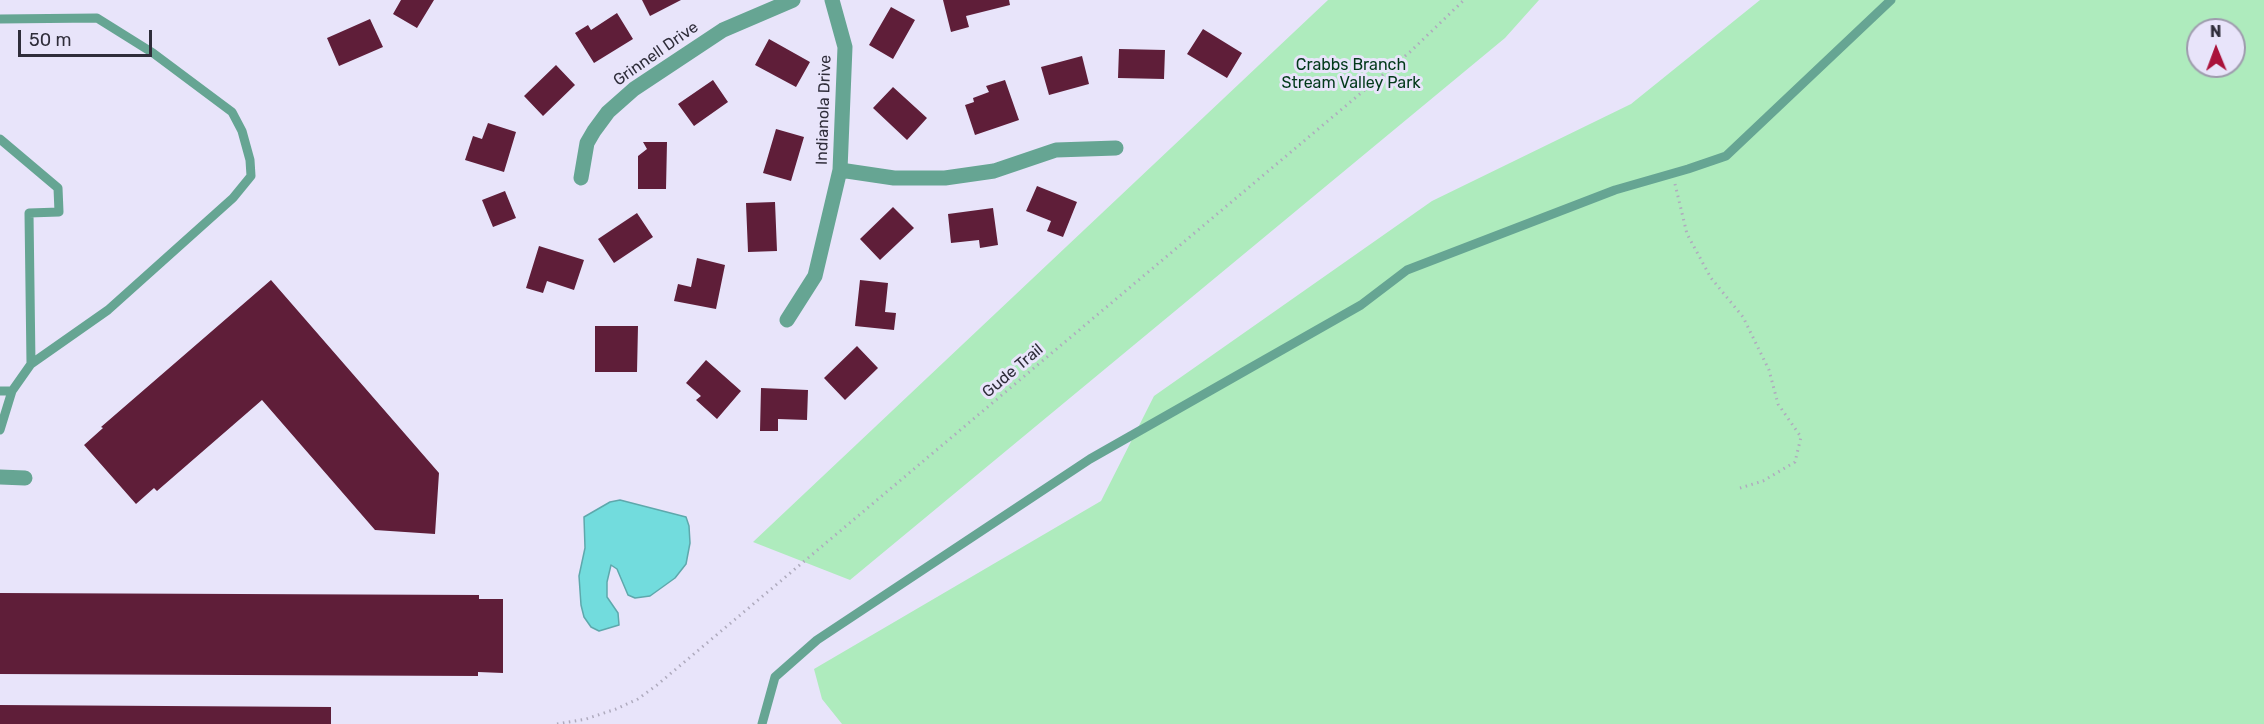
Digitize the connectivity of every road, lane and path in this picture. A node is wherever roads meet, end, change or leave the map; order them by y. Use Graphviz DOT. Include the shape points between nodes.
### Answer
graph roads {
  1 [pos="793,0"];
  2 [pos="832,0"];
  3 [pos="1464,0"];
  4 [pos="1891,0"];
  5 [pos="0,19"];
  6 [pos="0,139"];
  7 [pos="1116,148"];
  8 [pos="840,170"];
  9 [pos="1672,174"];
  10 [pos="580,178"];
  11 [pos="787,320"];
  12 [pos="31,364"];
  13 [pos="0,391"];
  14 [pos="12,391"];
  15 [pos="0,430"];
  16 [pos="0,477"];
  17 [pos="25,478"];
  18 [pos="1740,488"];
  19 [pos="557,724"];
  20 [pos="762,724"];
  1 -- 10 [label="street, Grinnell Drive" via="723,30 634,89 594,131 587,143"];
  2 -- 8 [label="street, Indianola Drive" via="845,47"];
  3 -- 19 [label="path, Gude Trail" via="1411,51 657,685 616,709"];
  4 -- 9 [label="lane" via="1726,156"];
  5 -- 12 [label="lane" via="97,18 153,53 232,112 250,160 251,176 233,198 108,310"];
  6 -- 12 [label="lane" via="58,188 59,212 29,213"];
  7 -- 8 [label="street" via="1056,150 994,171 945,178 894,178"];
  8 -- 11 [label="street, Indianola Drive" via="815,276"];
  9 -- 18 [label="path" via="1687,234 1711,278 1743,317 1769,370 1778,404 1801,437 1795,462 1763,481"];
  9 -- 20 [label="lane" via="1616,190 1407,270 1361,305 1090,459 817,640 775,677"];
  12 -- 14 [label="lane"];
  13 -- 14 [label="lane"];
  14 -- 15 [label="lane"];
  16 -- 17 [label="street"];
}
